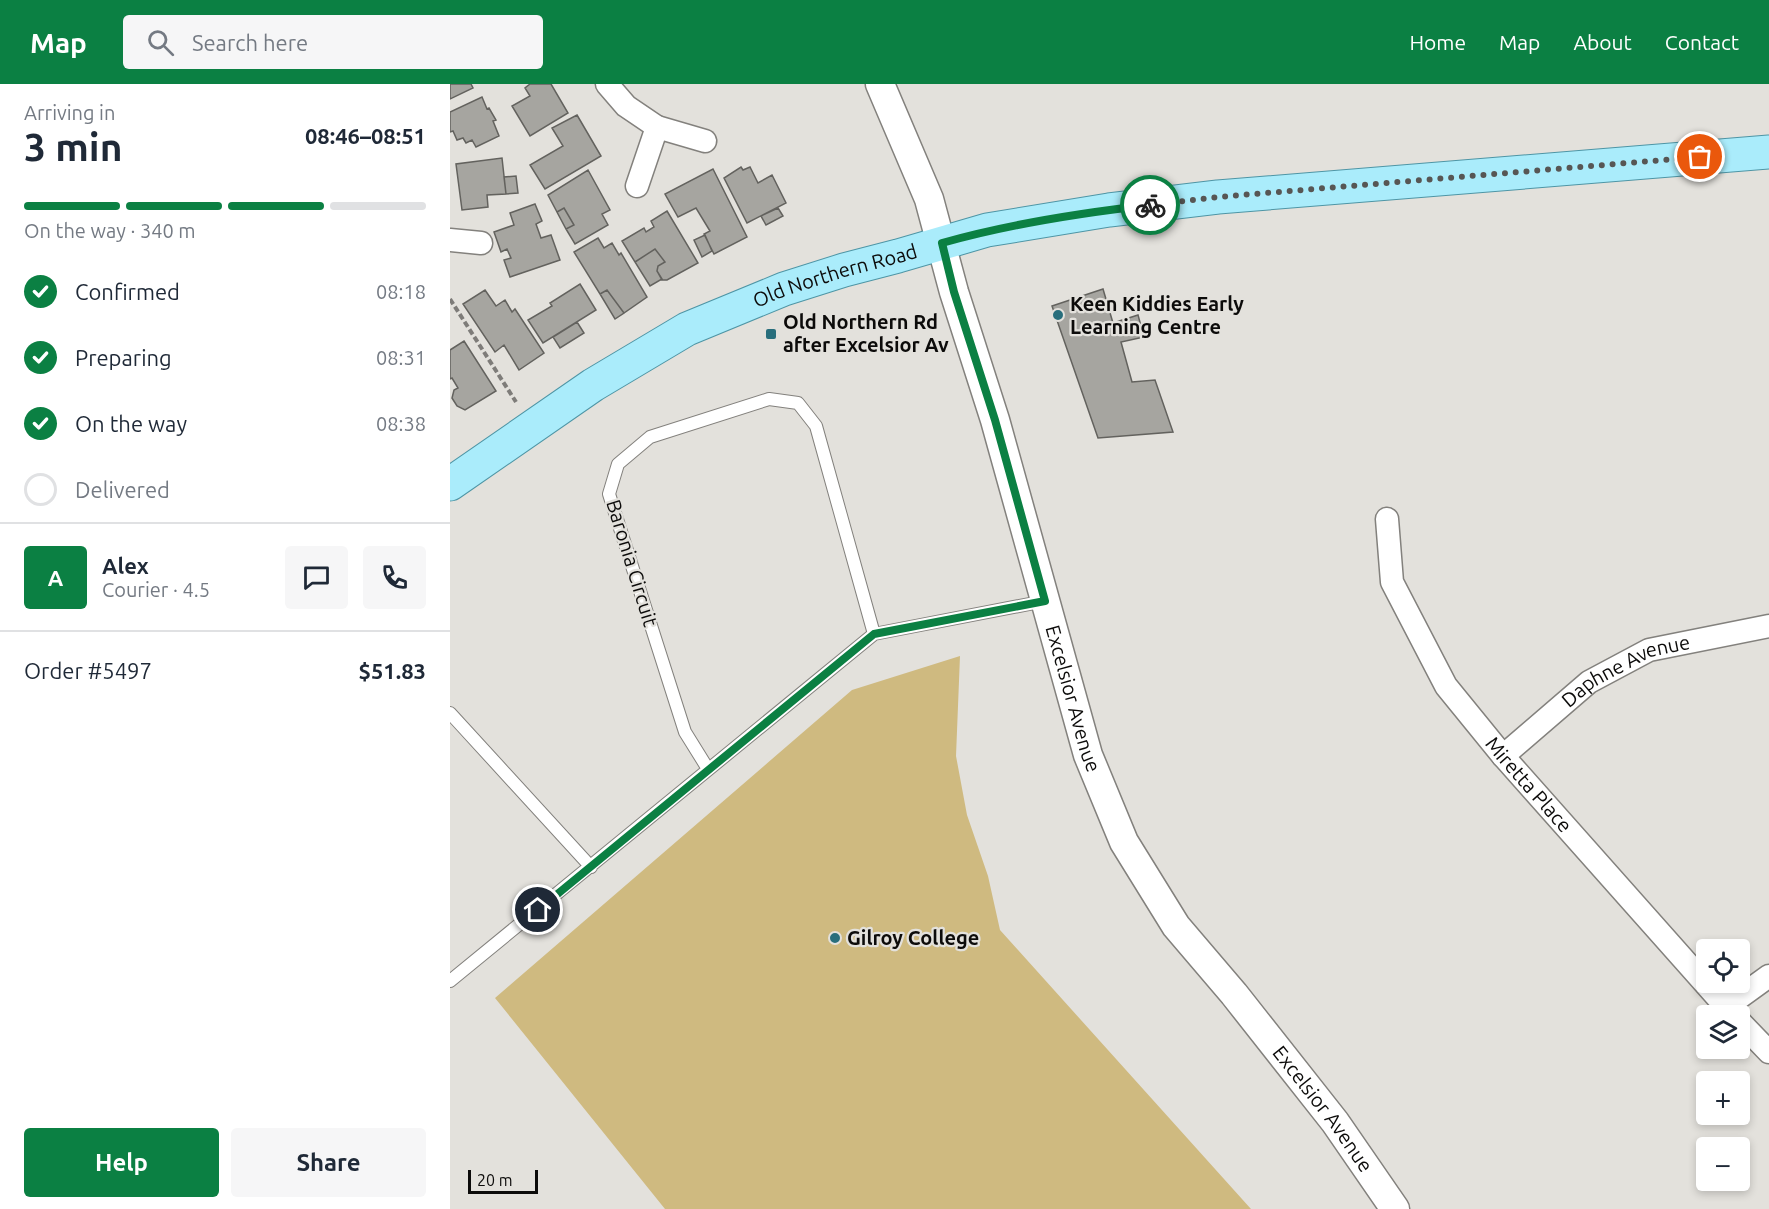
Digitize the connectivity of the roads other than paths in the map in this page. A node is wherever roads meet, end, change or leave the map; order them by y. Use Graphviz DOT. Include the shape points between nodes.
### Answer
graph roads {
  1 [pos="607,84"];
  2 [pos="879,84"];
  3 [pos="657,127"];
  4 [pos="705,141"];
  5 [pos="1769,152"];
  6 [pos="637,186"];
  7 [pos="450,240"];
  8 [pos="481,243"];
  9 [pos="942,243"];
  10 [pos="450,484"];
  11 [pos="1387,519"];
  12 [pos="1045,601"];
  13 [pos="1769,626"];
  14 [pos="874,634"];
  15 [pos="450,713"];
  16 [pos="1503,756"];
  17 [pos="708,768"];
  18 [pos="591,867"];
  19 [pos="1769,976"];
  20 [pos="450,981"];
  21 [pos="1724,1005"];
  22 [pos="1742,1005"];
  23 [pos="1750,1032"];
  24 [pos="1769,1052"];
  25 [pos="1395,1209"];
  1 -- 3 [label="street" via="626,106"];
  2 -- 9 [label="street, Excelsior Avenue" via="929,199"];
  3 -- 4 [label="street"];
  3 -- 6 [label="street"];
  5 -- 9 [label="main road, Old Northern Road" via="1218,197 1098,211 987,230"];
  7 -- 8 [label="street"];
  9 -- 10 [label="main road, Old Northern Road" via="784,289 687,329 593,386"];
  9 -- 12 [label="street, Excelsior Avenue"];
  11 -- 16 [label="street, Miretta Place" via="1392,582 1446,686"];
  12 -- 14 [label="lane"];
  12 -- 25 [label="street, Excelsior Avenue" via="1088,755 1124,842 1176,926 1335,1122"];
  13 -- 16 [label="street, Daphne Avenue" via="1649,650 1589,682"];
  14 -- 17 [label="lane"];
  14 -- 17 [label="lane, Baronia Circuit" via="816,426 798,403 769,399 650,437 618,464 609,494 685,732"];
  15 -- 18 [label="lane"];
  16 -- 21 [label="street, Miretta Place"];
  17 -- 18 [label="lane"];
  18 -- 20 [label="lane"];
  19 -- 22 [label="street"];
  23 -- 24 [label="street, Miretta Place"];
}
